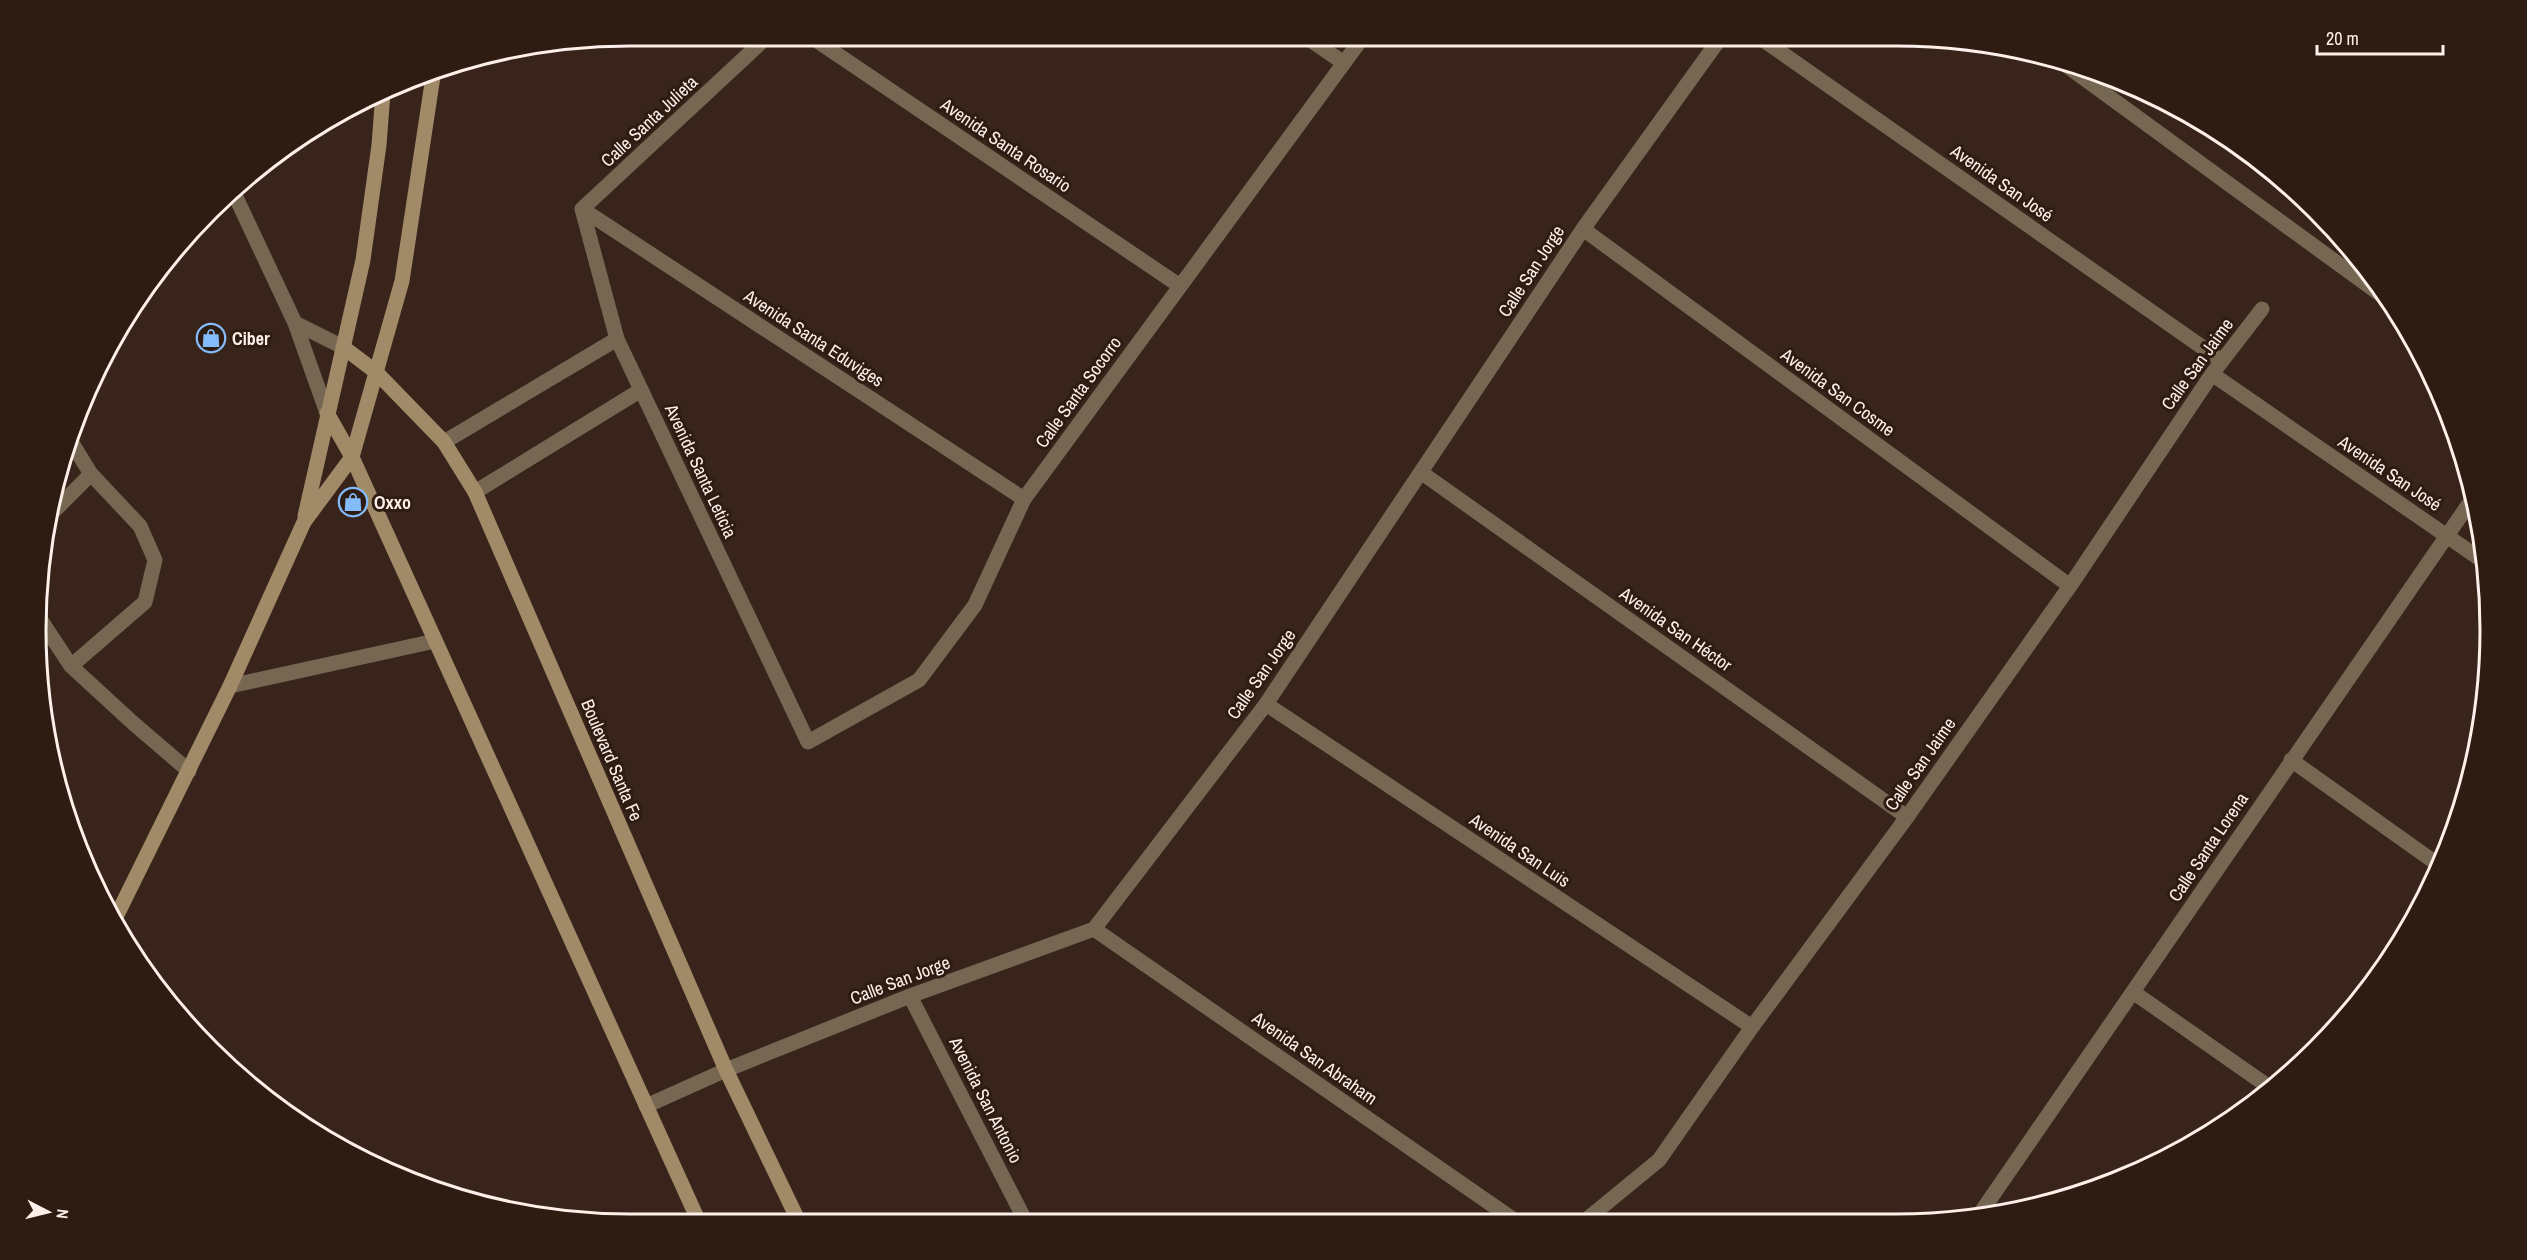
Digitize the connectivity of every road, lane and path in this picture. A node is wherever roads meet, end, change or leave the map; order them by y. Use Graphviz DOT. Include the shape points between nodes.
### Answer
graph roads {
  1 [pos="757,46"];
  2 [pos="825,46"];
  3 [pos="1319,46"];
  4 [pos="1356,46"];
  5 [pos="1715,46"];
  6 [pos="1772,46"];
  7 [pos="1344,63"];
  8 [pos="2080,76"];
  9 [pos="432,81"];
  10 [pos="382,102"];
  11 [pos="237,199"];
  12 [pos="582,209"];
  13 [pos="1583,229"];
  14 [pos="2367,285"];
  15 [pos="1180,286"];
  16 [pos="2262,309"];
  17 [pos="296,323"];
  18 [pos="617,339"];
  19 [pos="343,347"];
  20 [pos="2222,361"];
  21 [pos="376,372"];
  22 [pos="2212,374"];
  23 [pos="640,390"];
  24 [pos="327,412"];
  25 [pos="444,442"];
  26 [pos="75,448"];
  27 [pos="352,457"];
  28 [pos="1422,473"];
  29 [pos="91,474"];
  30 [pos="475,492"];
  31 [pos="1024,499"];
  32 [pos="60,505"];
  33 [pos="2467,507"];
  34 [pos="304,522"];
  35 [pos="2447,535"];
  36 [pos="2476,556"];
  37 [pos="2070,586"];
  38 [pos="46,628"];
  39 [pos="435,641"];
  40 [pos="71,666"];
  41 [pos="230,686"];
  42 [pos="1266,704"];
  43 [pos="808,742"];
  44 [pos="2291,760"];
  45 [pos="189,771"];
  46 [pos="1907,816"];
  47 [pos="2432,861"];
  48 [pos="119,911"];
  49 [pos="1094,929"];
  50 [pos="2133,992"];
  51 [pos="910,996"];
  52 [pos="1752,1027"];
  53 [pos="726,1070"];
  54 [pos="2264,1083"];
  55 [pos="646,1106"];
  56 [pos="1985,1207"];
  57 [pos="695,1214"];
  58 [pos="795,1214"];
  59 [pos="1022,1214"];
  60 [pos="1505,1214"];
  61 [pos="1593,1214"];
  1 -- 12 [label="street, Calle Santa Julieta"];
  2 -- 15 [label="street, Avenida Santa Rosario"];
  3 -- 7 [label="street"];
  4 -- 7 [label="street, Calle Santa Socorro"];
  5 -- 13 [label="street, Calle San Jorge"];
  6 -- 20 [label="street, Avenida San José"];
  7 -- 15 [label="street, Calle Santa Socorro"];
  8 -- 14 [label="street"];
  9 -- 21 [label="main road" via="402,280"];
  10 -- 19 [label="main road" via="363,260"];
  11 -- 17 [label="street"];
  12 -- 18 [label="street, Avenida Santa Leticia"];
  12 -- 31 [label="street, Avenida Santa Eduviges"];
  13 -- 28 [label="street, Calle San Jorge"];
  13 -- 37 [label="street, Avenida San Cosme"];
  15 -- 31 [label="street, Calle Santa Socorro"];
  16 -- 20 [label="street, Calle San Jaime"];
  17 -- 19 [label="street"];
  17 -- 24 [label="street"];
  18 -- 23 [label="street, Avenida Santa Leticia"];
  18 -- 25 [label="street"];
  19 -- 21 [label="main road, Boulevard Santa Fe"];
  19 -- 24 [label="main road"];
  20 -- 22 [label="street, Calle San Jaime"];
  21 -- 25 [label="main road, Boulevard Santa Fe"];
  21 -- 27 [label="main road"];
  22 -- 35 [label="street, Avenida San José"];
  22 -- 37 [label="street, Calle San Jaime"];
  23 -- 30 [label="street"];
  23 -- 43 [label="street, Avenida Santa Leticia"];
  24 -- 27 [label="main road"];
  24 -- 34 [label="main road"];
  25 -- 30 [label="main road, Boulevard Santa Fe"];
  26 -- 29 [label="street"];
  27 -- 34 [label="main road"];
  27 -- 39 [label="main road"];
  28 -- 42 [label="street, Calle San Jorge"];
  28 -- 46 [label="street, Avenida San Héctor"];
  29 -- 32 [label="street"];
  29 -- 40 [label="street" via="140,526 155,561 145,602"];
  30 -- 53 [label="main road, Boulevard Santa Fe"];
  31 -- 43 [label="street, Calle Santa Socorro" via="975,605 919,680"];
  33 -- 35 [label="street, Calle Santa Lorena"];
  34 -- 41 [label="main road"];
  35 -- 36 [label="street, Avenida San José"];
  35 -- 44 [label="street, Calle Santa Lorena"];
  37 -- 46 [label="street, Calle San Jaime"];
  38 -- 40 [label="street"];
  39 -- 41 [label="street"];
  39 -- 55 [label="main road"];
  40 -- 45 [label="street"];
  41 -- 45 [label="main road"];
  42 -- 49 [label="street, Calle San Jorge"];
  42 -- 52 [label="street, Avenida San Luis"];
  44 -- 47 [label="street"];
  44 -- 50 [label="street, Calle Santa Lorena"];
  45 -- 48 [label="main road"];
  46 -- 52 [label="street, Calle San Jaime"];
  49 -- 51 [label="street, Calle San Jorge"];
  49 -- 60 [label="street, Avenida San Abraham"];
  50 -- 54 [label="street"];
  50 -- 56 [label="street, Calle Santa Lorena"];
  51 -- 53 [label="street, Calle San Jorge"];
  51 -- 59 [label="street, Avenida San Antonio"];
  52 -- 61 [label="street, Calle San Jaime" via="1659,1160"];
  53 -- 55 [label="street, Calle San Jorge"];
  53 -- 58 [label="main road, Boulevard Santa Fe"];
  55 -- 57 [label="main road"];
}
